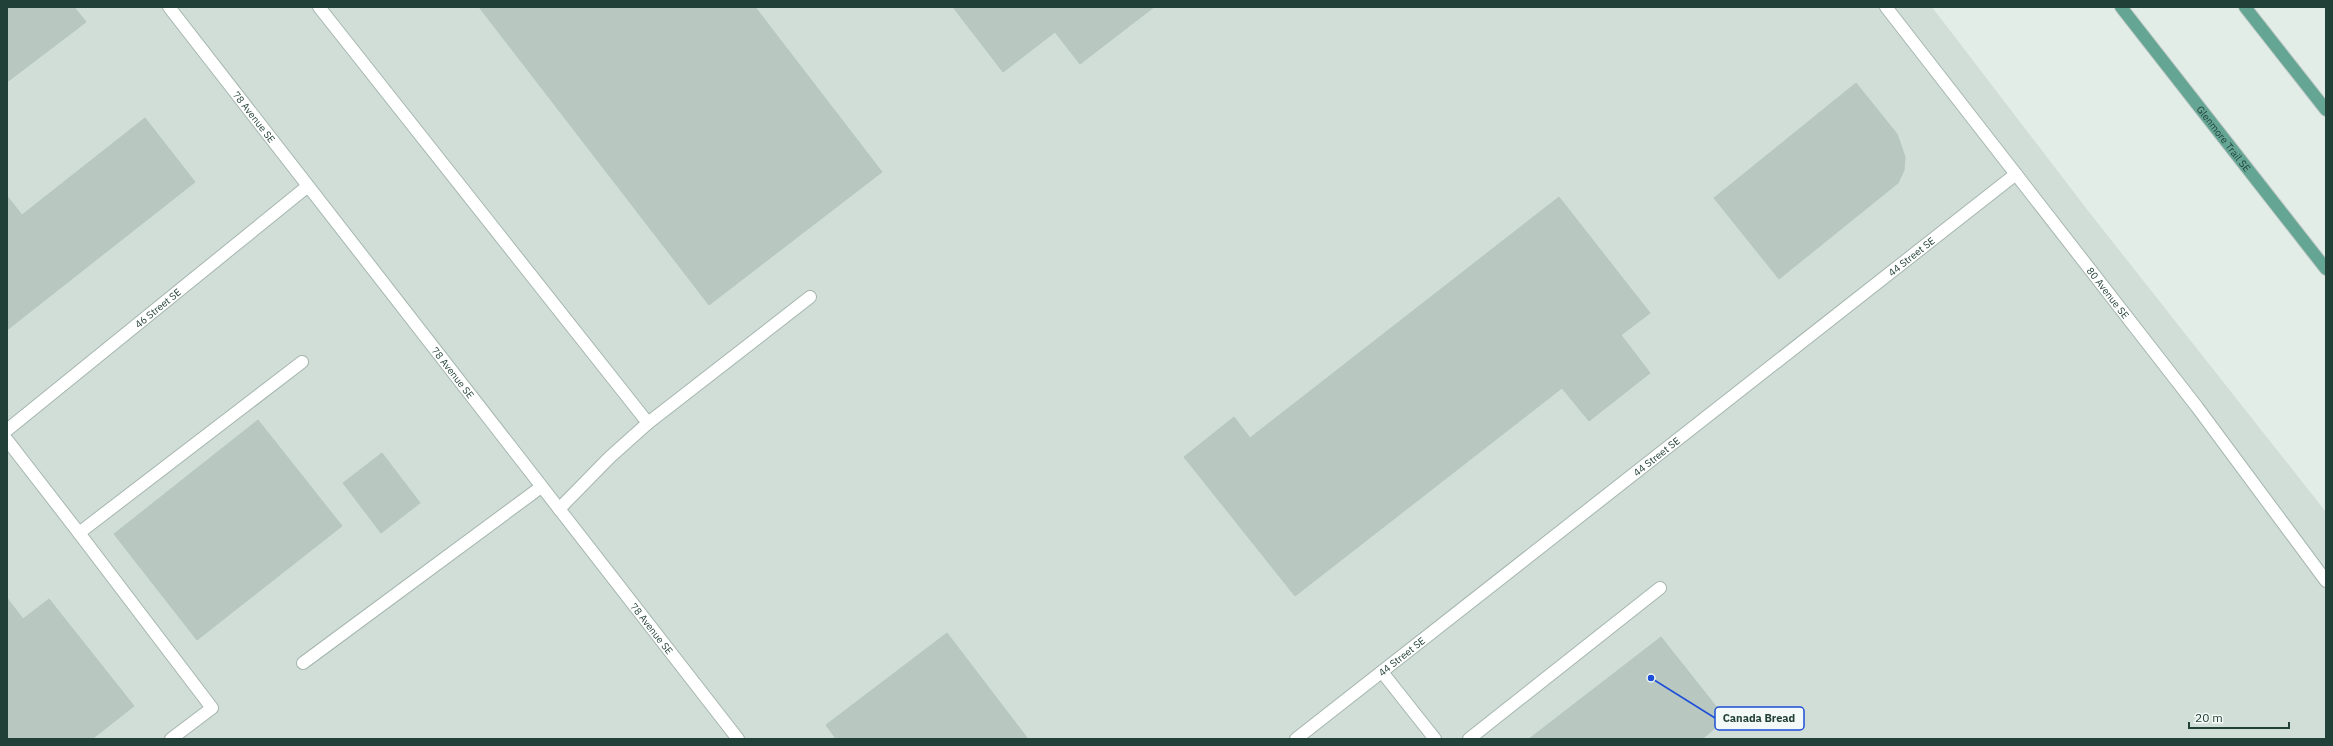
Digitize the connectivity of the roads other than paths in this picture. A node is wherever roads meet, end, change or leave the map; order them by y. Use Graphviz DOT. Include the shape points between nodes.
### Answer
graph roads {
  1 [pos="169,7"];
  2 [pos="319,7"];
  3 [pos="1886,7"];
  4 [pos="2121,7"];
  5 [pos="2246,7"];
  6 [pos="2326,110"];
  7 [pos="2016,174"];
  8 [pos="308,186"];
  9 [pos="2326,270"];
  10 [pos="810,297"];
  11 [pos="302,362"];
  12 [pos="648,423"];
  13 [pos="7,430"];
  14 [pos="7,440"];
  15 [pos="541,487"];
  16 [pos="559,509"];
  17 [pos="79,533"];
  18 [pos="2326,581"];
  19 [pos="1660,588"];
  20 [pos="303,663"];
  21 [pos="1382,672"];
  22 [pos="172,739"];
  23 [pos="738,739"];
  24 [pos="1296,739"];
  25 [pos="1435,739"];
  26 [pos="1469,739"];
  1 -- 8 [label="street, 78 Avenue SE"];
  2 -- 12 [label="street"];
  3 -- 7 [label="street, 80 Avenue SE"];
  4 -- 9 [label="main road, Glenmore Trail SE"];
  5 -- 6 [label="main road"];
  7 -- 18 [label="street, 80 Avenue SE" via="2197,407"];
  7 -- 21 [label="street, 44 Street SE"];
  8 -- 13 [label="street, 46 Street SE"];
  8 -- 15 [label="street, 78 Avenue SE"];
  10 -- 12 [label="street"];
  11 -- 17 [label="street"];
  12 -- 16 [label="street"];
  14 -- 17 [label="street"];
  15 -- 16 [label="street, 78 Avenue SE"];
  15 -- 20 [label="street"];
  16 -- 23 [label="street, 78 Avenue SE"];
  17 -- 22 [label="street" via="212,708"];
  19 -- 26 [label="street"];
  21 -- 24 [label="street, 44 Street SE"];
  21 -- 25 [label="street"];
}
